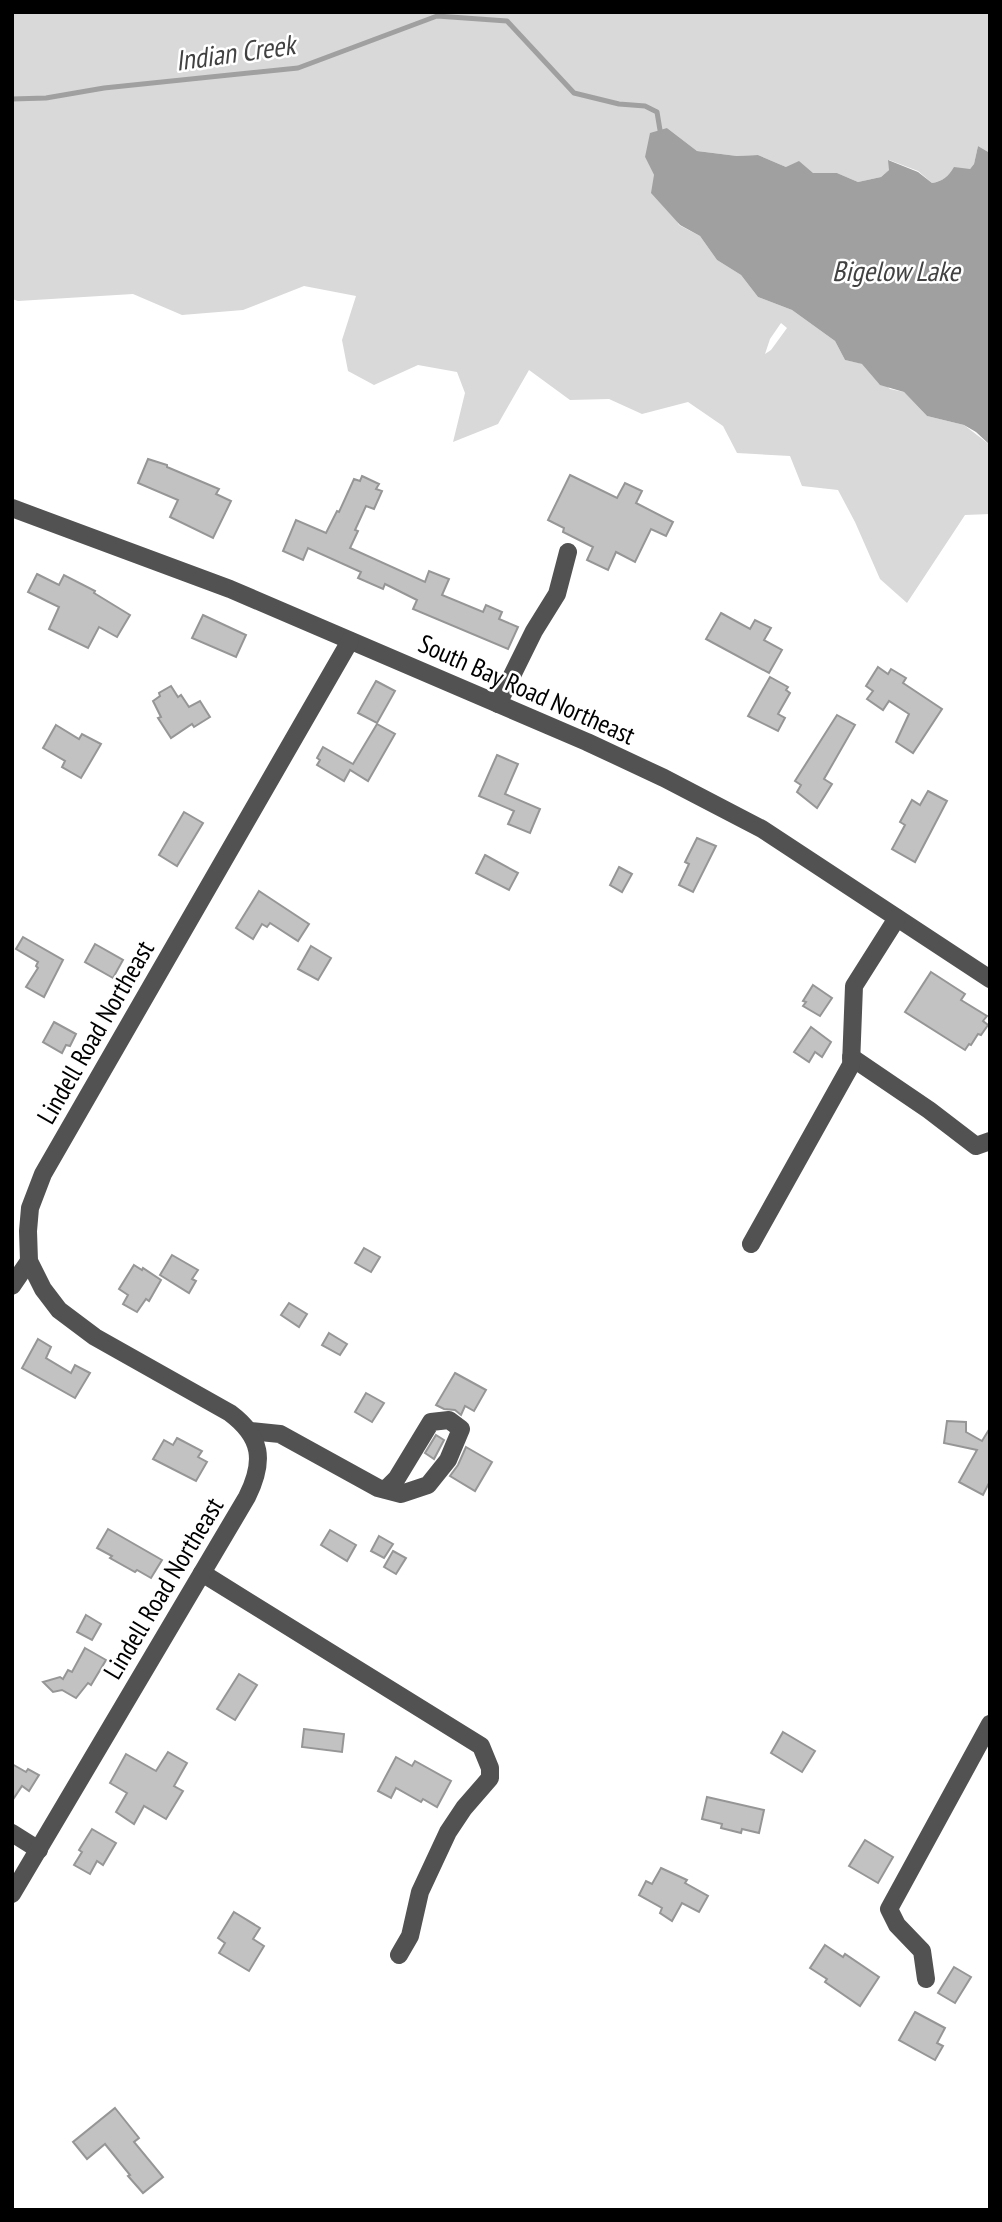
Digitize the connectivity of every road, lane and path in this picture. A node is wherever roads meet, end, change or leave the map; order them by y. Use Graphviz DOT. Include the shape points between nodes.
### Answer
graph roads {
  1 [pos="12,508"];
  2 [pos="568,552"];
  3 [pos="350,640"];
  4 [pos="498,704"];
  5 [pos="897,918"];
  6 [pos="990,979"];
  7 [pos="851,1057"];
  8 [pos="990,1140"];
  9 [pos="751,1244"];
  10 [pos="29,1261"];
  11 [pos="12,1286"];
  12 [pos="250,1431"];
  13 [pos="386,1490"];
  14 [pos="202,1573"];
  15 [pos="990,1724"];
  16 [pos="12,1833"];
  17 [pos="38,1850"];
  18 [pos="12,1895"];
  19 [pos="399,1955"];
  20 [pos="926,1979"];
  1 -- 3 [label="street, South Bay Road Northeast"];
  2 -- 4 [label="street" via="557,594"];
  3 -- 4 [label="street, South Bay Road Northeast"];
  3 -- 10 [label="street, Lindell Road Northeast" via="43,1174 30,1208"];
  4 -- 5 [label="street, South Bay Road Northeast" via="587,742 762,829"];
  5 -- 6 [label="street, South Bay Road Northeast"];
  5 -- 7 [label="street" via="854,986"];
  7 -- 8 [label="street" via="976,1146"];
  7 -- 9 [label="street"];
  10 -- 11 [label="street"];
  10 -- 12 [label="street, Lindell Road Northeast" via="43,1289 69,1319 230,1413"];
  12 -- 13 [label="street" via="279,1434"];
  12 -- 14 [label="street, Lindell Road Northeast" via="258,1451 256,1479"];
  13 -- 13 [label="street" via="401,1494 428,1485 448,1460 461,1429 449,1420 431,1422"];
  14 -- 17 [label="street, Lindell Road Northeast"];
  14 -- 19 [label="street" via="481,1746 490,1778 448,1832 420,1892 413,1926"];
  15 -- 20 [label="street" via="889,1909 897,1925 922,1951"];
  16 -- 17 [label="street"];
  17 -- 18 [label="street, Lindell Road Northeast"];
}
